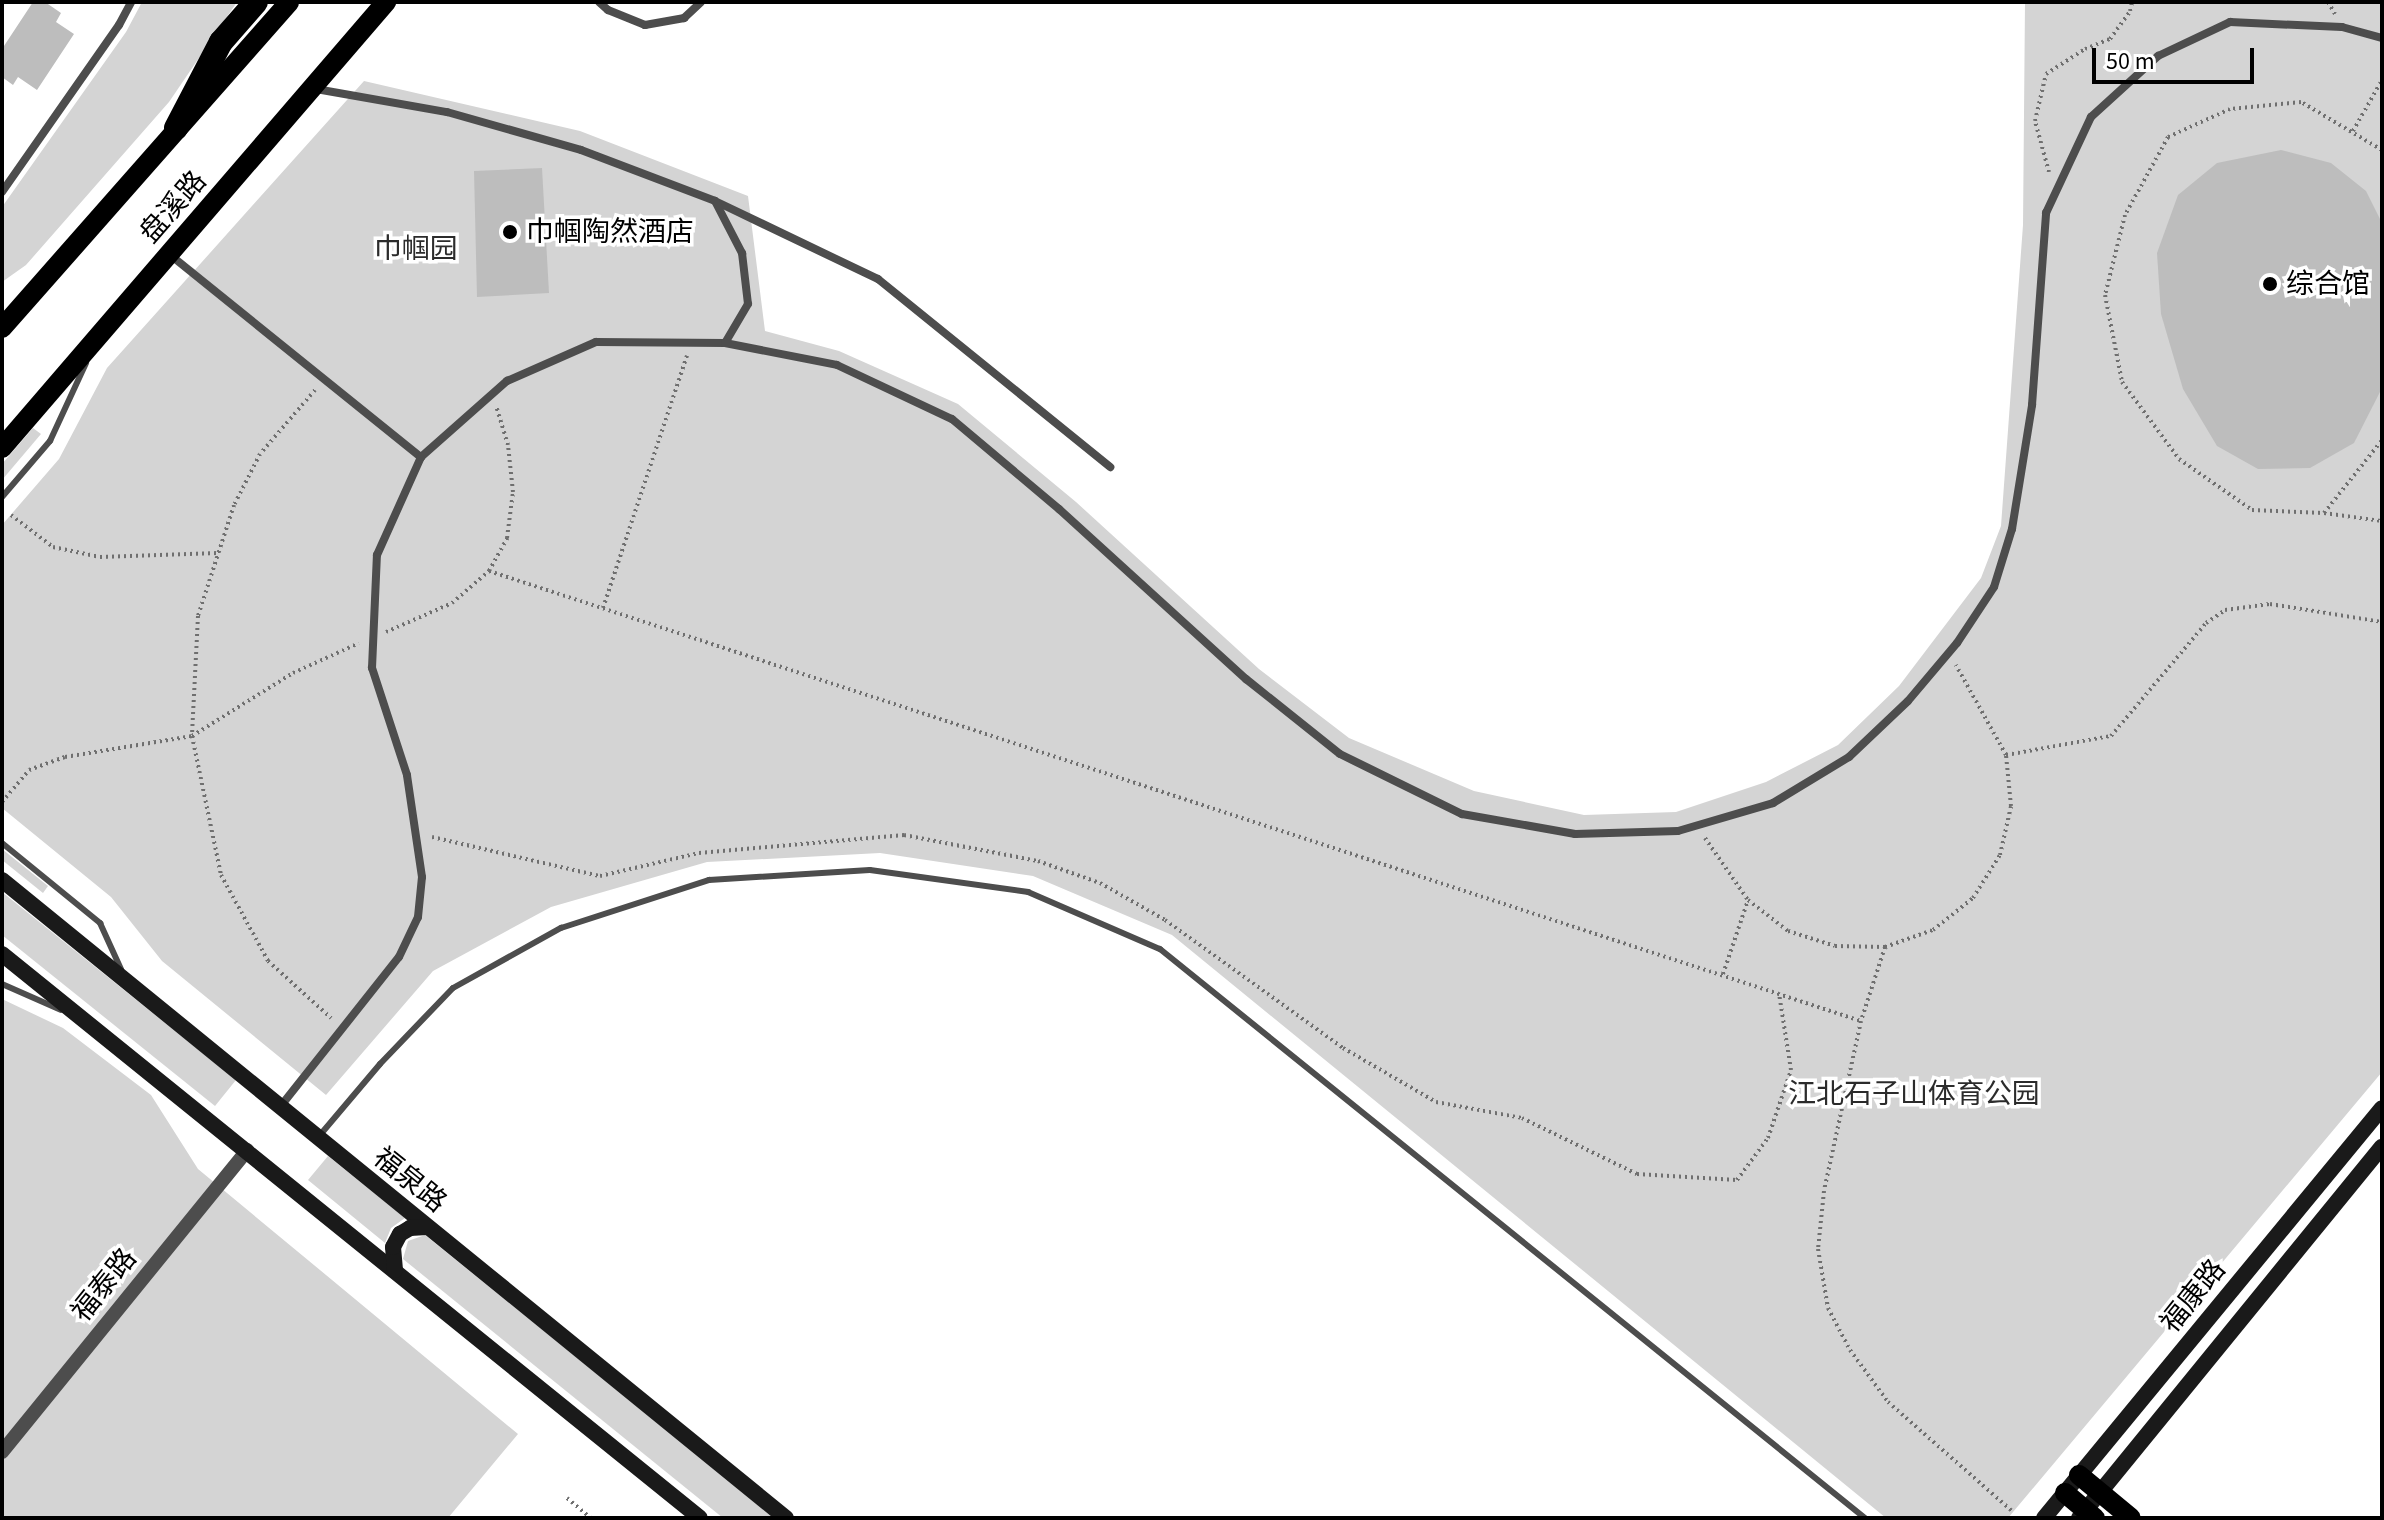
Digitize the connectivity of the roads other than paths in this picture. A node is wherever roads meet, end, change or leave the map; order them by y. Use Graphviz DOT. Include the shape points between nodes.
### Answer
graph roads {
  1 [pos="131,2"];
  2 [pos="256,2"];
  3 [pos="289,2"];
  4 [pos="386,2"];
  5 [pos="599,2"];
  6 [pos="701,2"];
  7 [pos="2382,38"];
  8 [pos="314,88"];
  9 [pos="176,128"];
  10 [pos="2,192"];
  11 [pos="715,201"];
  12 [pos="169,254"];
  13 [pos="3,327"];
  14 [pos="97,338"];
  15 [pos="725,343"];
  16 [pos="2,448"];
  17 [pos="421,457"];
  18 [pos="1110,467"];
  19 [pos="2,497"];
  20 [pos="2,843"];
  21 [pos="2,880"];
  22 [pos="2,954"];
  23 [pos="2,984"];
  24 [pos="128,984"];
  25 [pos="85,1021"];
  26 [pos="279,1107"];
  27 [pos="2382,1108"];
  28 [pos="317,1138"];
  29 [pos="2382,1147"];
  30 [pos="247,1150"];
  31 [pos="427,1227"];
  32 [pos="395,1270"];
  33 [pos="2,1452"];
  34 [pos="2079,1475"];
  35 [pos="2100,1492"];
  36 [pos="2065,1493"];
  37 [pos="2087,1515"];
  38 [pos="700,1518"];
  39 [pos="786,1518"];
  40 [pos="1865,1518"];
  41 [pos="2044,1518"];
  42 [pos="2131,1518"];
  1 -- 10 [label="street"];
  2 -- 9 [label="highway" via="221,42"];
  3 -- 9 [label="main road, 盘溪路"];
  4 -- 8 [label="main road, 盘溪路"];
  5 -- 6 [label="street" via="645,25 684,18"];
  7 -- 15 [label="street" via="2342,27 2230,22 2158,56 2091,117 2046,213 2032,405 2012,529 1994,587 1908,701 1849,757 1773,803 1678,831 1575,834 1462,814 1340,754 1246,679 952,419 837,365"];
  8 -- 11 [label="street" via="462,116 581,150"];
  8 -- 12 [label="main road, 盘溪路"];
  9 -- 13 [label="main road, 盘溪路"];
  11 -- 15 [label="street" via="742,253 748,304"];
  11 -- 18 [label="street" via="878,279"];
  12 -- 14 [label="main road, 盘溪路"];
  12 -- 17 [label="street"];
  14 -- 16 [label="main road, 盘溪路"];
  14 -- 19 [label="lane" via="50,441"];
  15 -- 17 [label="street" via="596,342 507,381"];
  17 -- 26 [label="street" via="377,555 372,668 407,775 422,877 418,917 399,957"];
  20 -- 24 [label="lane" via="100,923"];
  21 -- 24 [label="main road, 福泉路"];
  22 -- 25 [label="main road"];
  23 -- 25 [label="lane"];
  24 -- 26 [label="main road, 福泉路"];
  25 -- 30 [label="main road"];
  26 -- 28 [label="main road, 福泉路"];
  27 -- 34 [label="main road, 福康路"];
  28 -- 31 [label="main road, 福泉路"];
  28 -- 40 [label="lane" via="453,988 561,928 709,880 870,870 1028,892 1160,949"];
  29 -- 35 [label="main road, 福康路"];
  30 -- 32 [label="main road"];
  30 -- 33 [label="street, 福泰路"];
  31 -- 32 [label="main road" via="400,1234 393,1247"];
  31 -- 39 [label="main road, 福泉路"];
  32 -- 38 [label="main road"];
  34 -- 35 [label="main road"];
  34 -- 36 [label="main road, 福康路"];
  35 -- 37 [label="main road, 福康路"];
  35 -- 42 [label="main road"];
  36 -- 37 [label="main road"];
  36 -- 41 [label="main road, 福康路"];
}
